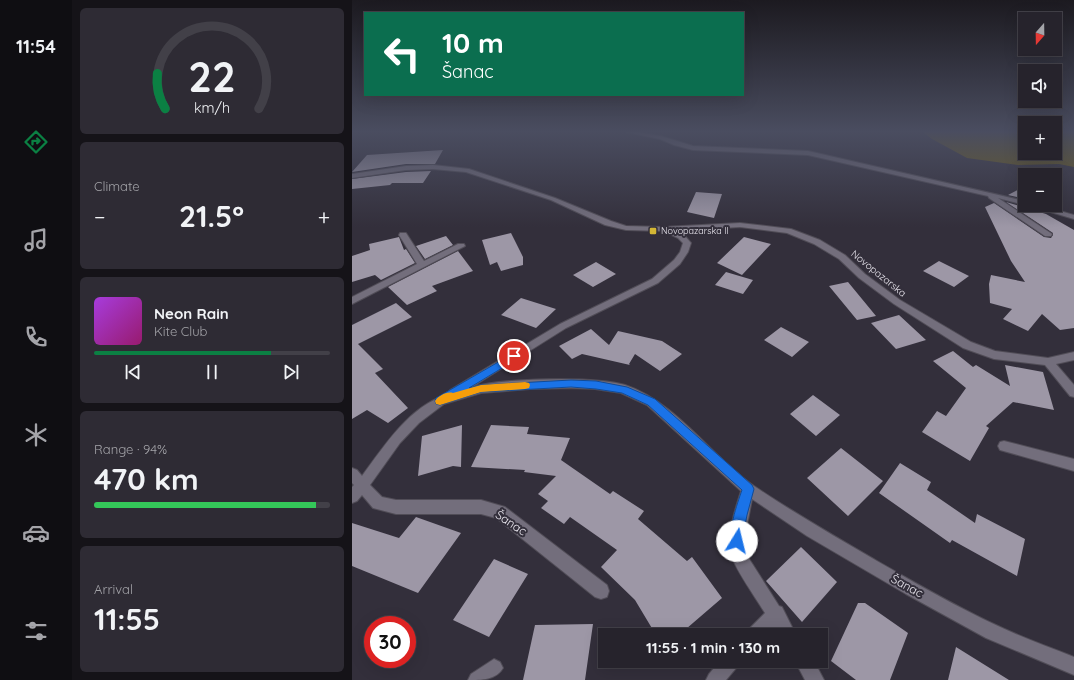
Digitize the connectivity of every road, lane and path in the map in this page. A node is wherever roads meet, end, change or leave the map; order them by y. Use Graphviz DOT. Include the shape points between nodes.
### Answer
graph roads {
  1 [pos="855,164"];
  2 [pos="352,176"];
  3 [pos="983,193"];
  4 [pos="1018,201"];
  5 [pos="1056,212"];
  6 [pos="1074,217"];
  7 [pos="663,229"];
  8 [pos="1048,234"];
  9 [pos="403,235"];
  10 [pos="461,246"];
  11 [pos="422,265"];
  12 [pos="655,281"];
  13 [pos="352,301"];
  14 [pos="1074,356"];
  15 [pos="1048,362"];
  16 [pos="1074,393"];
  17 [pos="440,401"];
  18 [pos="1004,446"];
  19 [pos="1074,465"];
  20 [pos="352,474"];
  21 [pos="362,486"];
  22 [pos="748,489"];
  23 [pos="352,497"];
  24 [pos="601,591"];
  25 [pos="776,613"];
  26 [pos="762,628"];
  27 [pos="784,628"];
  28 [pos="1074,666"];
  29 [pos="494,668"];
  30 [pos="725,668"];
  31 [pos="808,668"];
  32 [pos="477,680"];
  33 [pos="715,680"];
  34 [pos="815,680"];
  1 -- 3 [label="street"];
  2 -- 7 [label="street, Novopazarska" via="406,168 467,170 566,203 608,223 626,228"];
  3 -- 4 [label="street"];
  3 -- 8 [label="street"];
  5 -- 6 [label="street"];
  7 -- 12 [label="street, Novopazarska" via="681,236 687,243 677,262"];
  7 -- 15 [label="street, Novopazarska" via="740,225 806,236 842,257 862,276 897,302 967,345 994,355"];
  9 -- 11 [label="street"];
  10 -- 11 [label="street"];
  11 -- 13 [label="street"];
  12 -- 17 [label="street, Šanac" via="564,326"];
  14 -- 15 [label="street, Novopazarska"];
  15 -- 16 [label="street"];
  17 -- 21 [label="street, Šanac" via="396,439"];
  17 -- 22 [label="street, Šanac" via="481,389 530,385 596,385 623,389 651,402"];
  18 -- 19 [label="street"];
  20 -- 21 [label="street, Šanac"];
  21 -- 23 [label="street, Šanac"];
  21 -- 24 [label="street, Šanac" via="378,503 396,508 481,507 500,512"];
  22 -- 25 [label="street" via="737,541 739,556"];
  22 -- 28 [label="street, Šanac" via="812,531 911,589 992,632"];
  25 -- 26 [label="street"];
  25 -- 27 [label="street"];
  29 -- 32 [label="street"];
  30 -- 33 [label="street"];
  31 -- 34 [label="street"];
}
